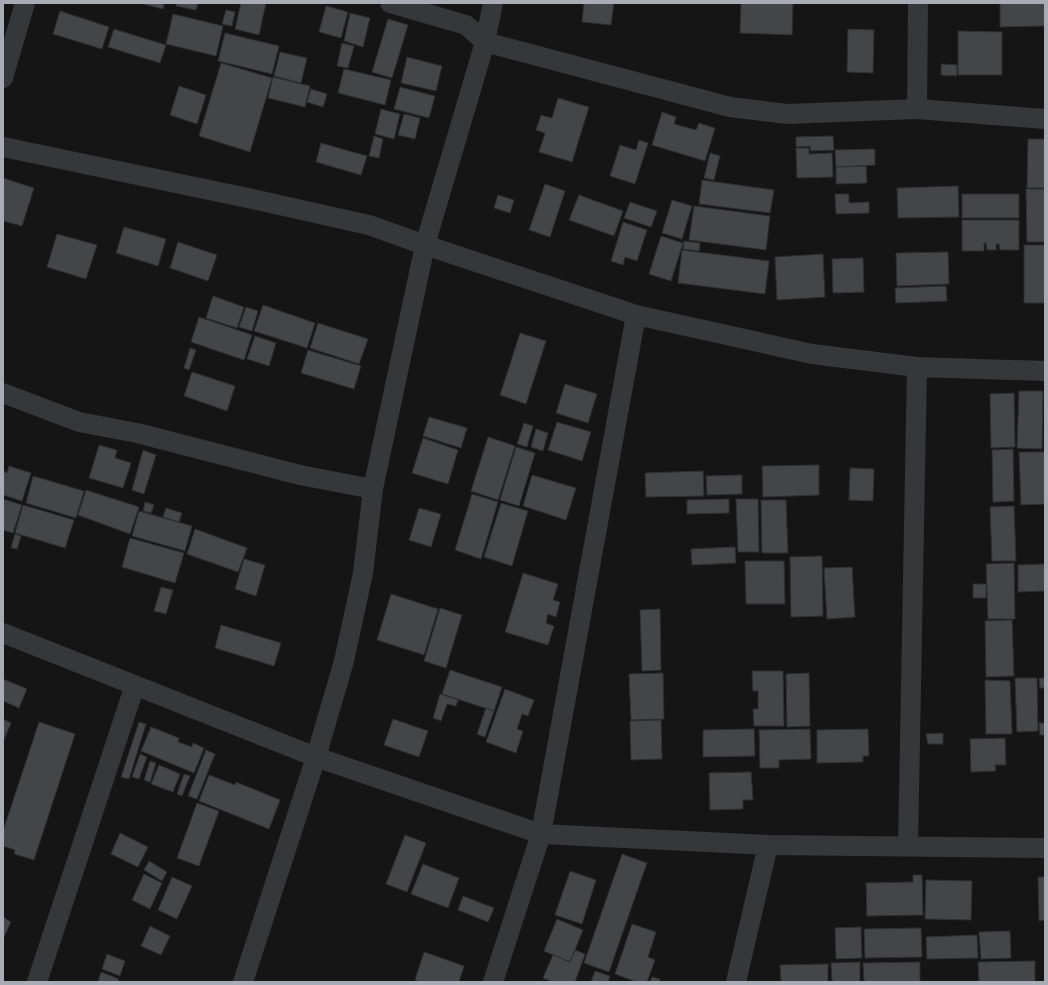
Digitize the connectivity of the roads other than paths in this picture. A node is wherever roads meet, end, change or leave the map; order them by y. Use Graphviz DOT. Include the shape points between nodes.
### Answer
graph roads {
  1 [pos="25,3"];
  2 [pos="390,3"];
  3 [pos="493,3"];
  4 [pos="918,3"];
  5 [pos="485,42"];
  6 [pos="3,78"];
  7 [pos="917,109"];
  8 [pos="1045,119"];
  9 [pos="3,147"];
  10 [pos="425,245"];
  11 [pos="636,315"];
  12 [pos="917,367"];
  13 [pos="1045,371"];
  14 [pos="3,393"];
  15 [pos="373,489"];
  16 [pos="3,633"];
  17 [pos="135,685"];
  18 [pos="316,756"];
  19 [pos="541,834"];
  20 [pos="768,845"];
  21 [pos="908,846"];
  22 [pos="1045,848"];
  23 [pos="37,982"];
  24 [pos="243,982"];
  25 [pos="492,982"];
  26 [pos="736,982"];
  1 -- 6 [label="street"];
  2 -- 5 [label="street" via="466,25"];
  3 -- 5 [label="street"];
  4 -- 7 [label="street"];
  5 -- 7 [label="street" via="730,107 787,114"];
  5 -- 10 [label="street"];
  7 -- 8 [label="street"];
  9 -- 10 [label="street" via="369,225"];
  10 -- 11 [label="street"];
  10 -- 15 [label="street"];
  11 -- 12 [label="street" via="812,354"];
  11 -- 19 [label="street"];
  12 -- 13 [label="street"];
  12 -- 21 [label="street"];
  14 -- 15 [label="street" via="79,422 137,433 300,475"];
  15 -- 18 [label="street" via="363,572 346,654"];
  16 -- 17 [label="street"];
  17 -- 18 [label="street"];
  17 -- 23 [label="street"];
  18 -- 19 [label="street"];
  18 -- 24 [label="street"];
  19 -- 20 [label="street"];
  19 -- 25 [label="street"];
  20 -- 21 [label="street"];
  20 -- 26 [label="street"];
  21 -- 22 [label="street"];
}
